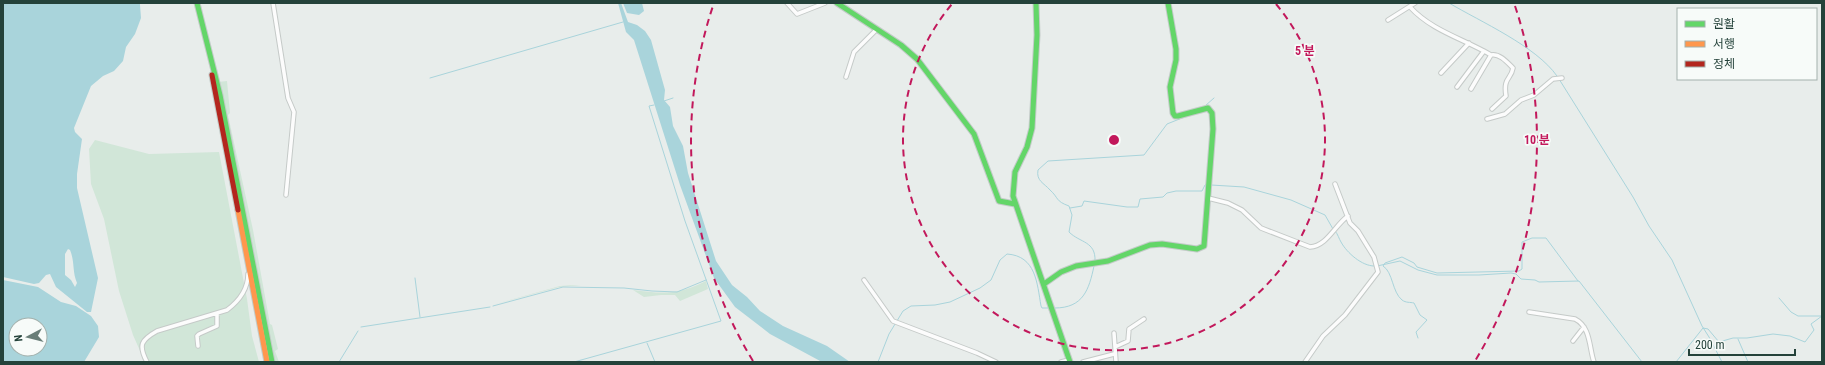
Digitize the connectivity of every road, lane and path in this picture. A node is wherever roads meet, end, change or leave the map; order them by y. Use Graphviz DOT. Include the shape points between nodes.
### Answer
graph roads {
  1 [pos="197,3"];
  2 [pos="273,3"];
  3 [pos="787,3"];
  4 [pos="825,3"];
  5 [pos="837,3"];
  6 [pos="1036,3"];
  7 [pos="1168,3"];
  8 [pos="1415,3"];
  9 [pos="1410,7"];
  10 [pos="1388,20"];
  11 [pos="876,30"];
  12 [pos="1469,43"];
  13 [pos="1484,51"];
  14 [pos="1491,55"];
  15 [pos="213,68"];
  16 [pos="1441,73"];
  17 [pos="846,77"];
  18 [pos="1562,78"];
  19 [pos="1457,87"];
  20 [pos="1471,89"];
  21 [pos="1492,108"];
  22 [pos="1487,118"];
  23 [pos="1335,184"];
  24 [pos="286,195"];
  25 [pos="1208,198"];
  26 [pos="1015,204"];
  27 [pos="1348,216"];
  28 [pos="248,271"];
  29 [pos="864,280"];
  30 [pos="1044,284"];
  31 [pos="1529,312"];
  32 [pos="217,314"];
  33 [pos="1144,320"];
  34 [pos="1584,327"];
  35 [pos="1114,333"];
  36 [pos="1573,341"];
  37 [pos="198,346"];
  38 [pos="1115,347"];
  39 [pos="1114,354"];
  40 [pos="1070,361"];
  41 [pos="147,362"];
  42 [pos="267,362"];
  43 [pos="272,362"];
  44 [pos="996,362"];
  45 [pos="1061,362"];
  46 [pos="1086,362"];
  47 [pos="1116,362"];
  48 [pos="1305,362"];
  49 [pos="1594,362"];
  1 -- 15 [label="street"];
  2 -- 24 [label="street" via="288,98 294,112"];
  3 -- 4 [label="street" via="797,14"];
  5 -- 11 [label="street"];
  6 -- 26 [label="street" via="1037,35 1032,128 1027,147 1015,172"];
  7 -- 25 [label="street" via="1176,55 1170,87 1173,113 1178,116 1208,108 1212,113"];
  8 -- 9 [label="street"];
  9 -- 10 [label="street"];
  9 -- 12 [label="street" via="1433,27"];
  11 -- 17 [label="street" via="854,52"];
  11 -- 26 [label="street" via="914,56 941,89 974,134 999,200 1004,204"];
  12 -- 13 [label="street"];
  12 -- 16 [label="street"];
  13 -- 14 [label="street"];
  13 -- 19 [label="street"];
  14 -- 20 [label="street"];
  14 -- 21 [label="street" via="1498,55 1512,68 1505,82 1505,98"];
  15 -- 28 [label="street" via="212,77"];
  15 -- 43 [label="street"];
  18 -- 22 [label="street" via="1553,80 1534,95 1521,100 1505,114"];
  23 -- 27 [label="street"];
  25 -- 27 [label="street" via="1228,203 1242,210 1255,223 1267,230 1310,246 1316,246"];
  25 -- 30 [label="street" via="1206,236 1202,248 1150,245 1108,262 1076,266 1060,272"];
  26 -- 30 [label="street"];
  27 -- 48 [label="street" via="1374,257 1378,272 1346,315 1324,336"];
  28 -- 32 [label="street" via="244,293 234,305"];
  28 -- 42 [label="street"];
  29 -- 44 [label="street" via="893,320"];
  30 -- 40 [label="street"];
  31 -- 34 [label="street" via="1575,319"];
  32 -- 37 [label="street" via="217,326 197,336"];
  32 -- 41 [label="street" via="157,331 147,337 142,346"];
  33 -- 38 [label="street" via="1129,329 1128,341"];
  34 -- 36 [label="street"];
  34 -- 49 [label="street"];
  35 -- 38 [label="street"];
  38 -- 39 [label="street"];
  39 -- 46 [label="street"];
  39 -- 47 [label="street"];
  40 -- 45 [label="street"];
}
